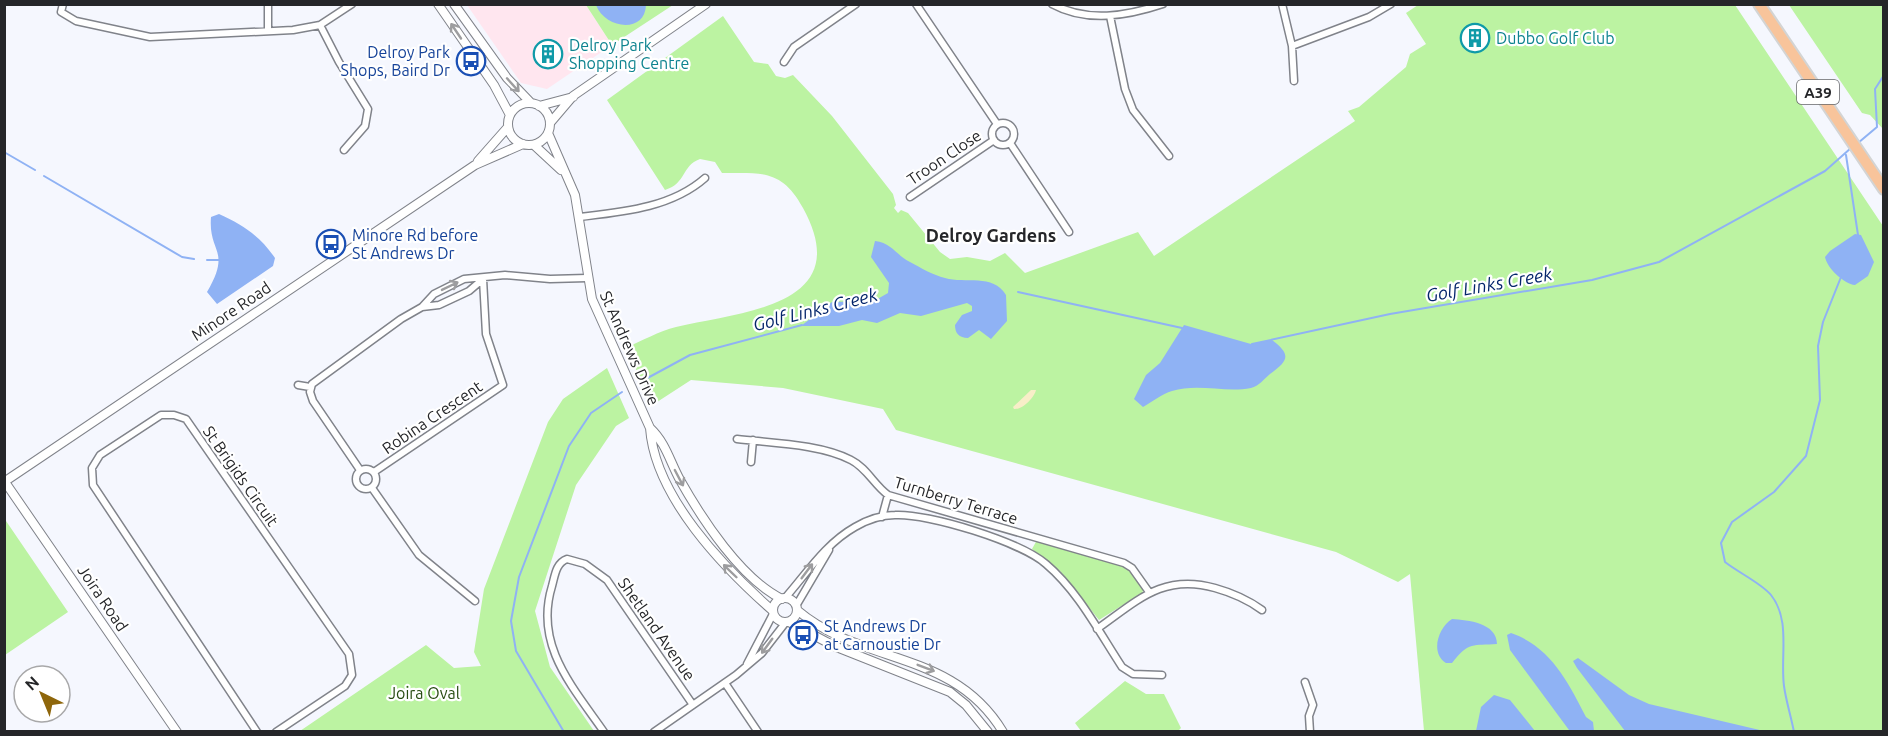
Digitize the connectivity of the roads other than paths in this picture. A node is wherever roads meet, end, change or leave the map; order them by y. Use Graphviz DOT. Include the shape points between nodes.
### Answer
graph roads {
  1 [pos="63,4"];
  2 [pos="268,4"];
  3 [pos="352,4"];
  4 [pos="438,4"];
  5 [pos="454,4"];
  6 [pos="706,4"];
  7 [pos="856,4"];
  8 [pos="916,4"];
  9 [pos="1052,4"];
  10 [pos="1163,4"];
  11 [pos="1282,4"];
  12 [pos="1391,4"];
  13 [pos="1759,4"];
  14 [pos="1110,16"];
  15 [pos="320,25"];
  16 [pos="268,31"];
  17 [pos="1292,46"];
  18 [pos="784,62"];
  19 [pos="1294,81"];
  20 [pos="573,96"];
  21 [pos="535,105"];
  22 [pos="510,115"];
  23 [pos="550,123"];
  24 [pos="997,124"];
  25 [pos="508,127"];
  26 [pos="548,133"];
  27 [pos="994,140"];
  28 [pos="1010,142"];
  29 [pos="523,144"];
  30 [pos="534,145"];
  31 [pos="344,150"];
  32 [pos="1169,156"];
  33 [pos="475,165"];
  34 [pos="565,173"];
  35 [pos="705,178"];
  36 [pos="1884,189"];
  37 [pos="910,197"];
  38 [pos="579,217"];
  39 [pos="1069,232"];
  40 [pos="587,278"];
  41 [pos="483,279"];
  42 [pos="422,308"];
  43 [pos="298,385"];
  44 [pos="310,387"];
  45 [pos="650,429"];
  46 [pos="737,439"];
  47 [pos="753,441"];
  48 [pos="751,462"];
  49 [pos="360,470"];
  50 [pos="374,472"];
  51 [pos="5,482"];
  52 [pos="372,488"];
  53 [pos="888,495"];
  54 [pos="882,517"];
  55 [pos="830,547"];
  56 [pos="1149,592"];
  57 [pos="783,598"];
  58 [pos="475,600"];
  59 [pos="797,608"];
  60 [pos="1262,610"];
  61 [pos="773,612"];
  62 [pos="788,622"];
  63 [pos="1097,629"];
  64 [pos="745,667"];
  65 [pos="1162,675"];
  66 [pos="1305,682"];
  67 [pos="725,683"];
  68 [pos="693,705"];
  69 [pos="177,732"];
  70 [pos="257,732"];
  71 [pos="276,732"];
  72 [pos="604,732"];
  73 [pos="654,732"];
  74 [pos="758,732"];
  75 [pos="988,732"];
  76 [pos="1003,732"];
  77 [pos="1310,732"];
  1 -- 16 [label="street" via="61,12 76,21 150,37"];
  2 -- 16 [label="street"];
  3 -- 15 [label="street"];
  22 -- 4 [label="street, one-way" via="495,85"];
  5 -- 21 [label="street, one-way" via="507,78"];
  6 -- 20 [label="street"];
  7 -- 18 [label="street" via="794,47"];
  8 -- 24 [label="street"];
  9 -- 14 [label="street" via="1069,12"];
  10 -- 14 [label="street"];
  11 -- 17 [label="street"];
  12 -- 17 [label="street" via="1359,21"];
  13 -- 36 [label="highway, A39"];
  14 -- 32 [label="street" via="1133,110"];
  15 -- 16 [label="street"];
  15 -- 31 [label="street" via="368,108 365,126"];
  17 -- 19 [label="street"];
  20 -- 21 [label="street"];
  20 -- 23 [label="street"];
  21 -- 22 [label="street" via="519,106"];
  21 -- 23 [label="street" via="545,110"];
  22 -- 25 [label="street"];
  23 -- 26 [label="street"];
  24 -- 27 [label="street" via="992,131"];
  24 -- 28 [label="street" via="1006,123 1012,128"];
  25 -- 29 [label="street" via="513,138"];
  25 -- 33 [label="street, Minore Road"];
  26 -- 30 [label="street"];
  26 -- 34 [label="street, St Andrews Drive"];
  27 -- 28 [label="street" via="1002,145"];
  27 -- 37 [label="street, Troon Close"];
  28 -- 39 [label="street"];
  29 -- 30 [label="street"];
  29 -- 33 [label="street, Minore Road"];
  30 -- 34 [label="street, St Andrews Drive"];
  33 -- 51 [label="street, Minore Road"];
  34 -- 38 [label="street, St Andrews Drive"];
  35 -- 38 [label="street" via="690,191 633,211"];
  38 -- 40 [label="street, St Andrews Drive"];
  40 -- 41 [label="street" via="505,274"];
  40 -- 45 [label="street, St Andrews Drive" via="592,299"];
  41 -- 42 [label="street" via="469,291"];
  42 -- 41 [label="street, one-way" via="434,294 454,284 465,279"];
  41 -- 50 [label="street, Robina Crescent" via="486,334 503,385"];
  42 -- 44 [label="street" via="326,371"];
  43 -- 44 [label="street"];
  44 -- 49 [label="street" via="313,401"];
  45 -- 57 [label="street, St Andrews Drive, one-way" via="660,438 702,517 731,554 768,592"];
  61 -- 45 [label="street, St Andrews Drive, one-way" via="722,562 691,523 667,484 651,443"];
  46 -- 47 [label="street, Turnberry Terrace"];
  47 -- 48 [label="street"];
  47 -- 53 [label="street, Turnberry Terrace" via="842,456 860,466"];
  49 -- 50 [label="street"];
  49 -- 52 [label="street" via="357,485"];
  50 -- 52 [label="street" via="377,480"];
  51 -- 69 [label="street, Joira Road"];
  52 -- 58 [label="street" via="419,555"];
  53 -- 54 [label="street"];
  53 -- 56 [label="street, Turnberry Terrace" via="1124,562"];
  54 -- 55 [label="street" via="855,526"];
  54 -- 63 [label="street" via="917,516 1026,550 1057,574"];
  57 -- 55 [label="street, one-way"];
  55 -- 59 [label="street"];
  56 -- 60 [label="street" via="1167,585 1203,584 1240,595"];
  56 -- 63 [label="street"];
  57 -- 59 [label="street"];
  57 -- 61 [label="street" via="775,603"];
  59 -- 62 [label="street" via="795,617"];
  59 -- 76 [label="street, one-way" via="810,621 838,635 956,681 985,706"];
  61 -- 62 [label="street" via="778,620"];
  61 -- 64 [label="street"];
  62 -- 64 [label="street, one-way"];
  62 -- 75 [label="street" via="834,646 950,692"];
  63 -- 65 [label="street" via="1122,667 1133,674"];
  64 -- 67 [label="street"];
  66 -- 77 [label="street" via="1313,705"];
  67 -- 68 [label="street"];
  67 -- 74 [label="street"];
  68 -- 72 [label="street, Shetland Avenue" via="600,573 574,560 563,560 556,569 546,605 546,622 556,660"];
  68 -- 73 [label="street"];
  70 -- 71 [label="street, St Brigids Circuit" via="93,485 92,468 100,455 161,415 186,419 349,654 352,675 345,686"];
}
